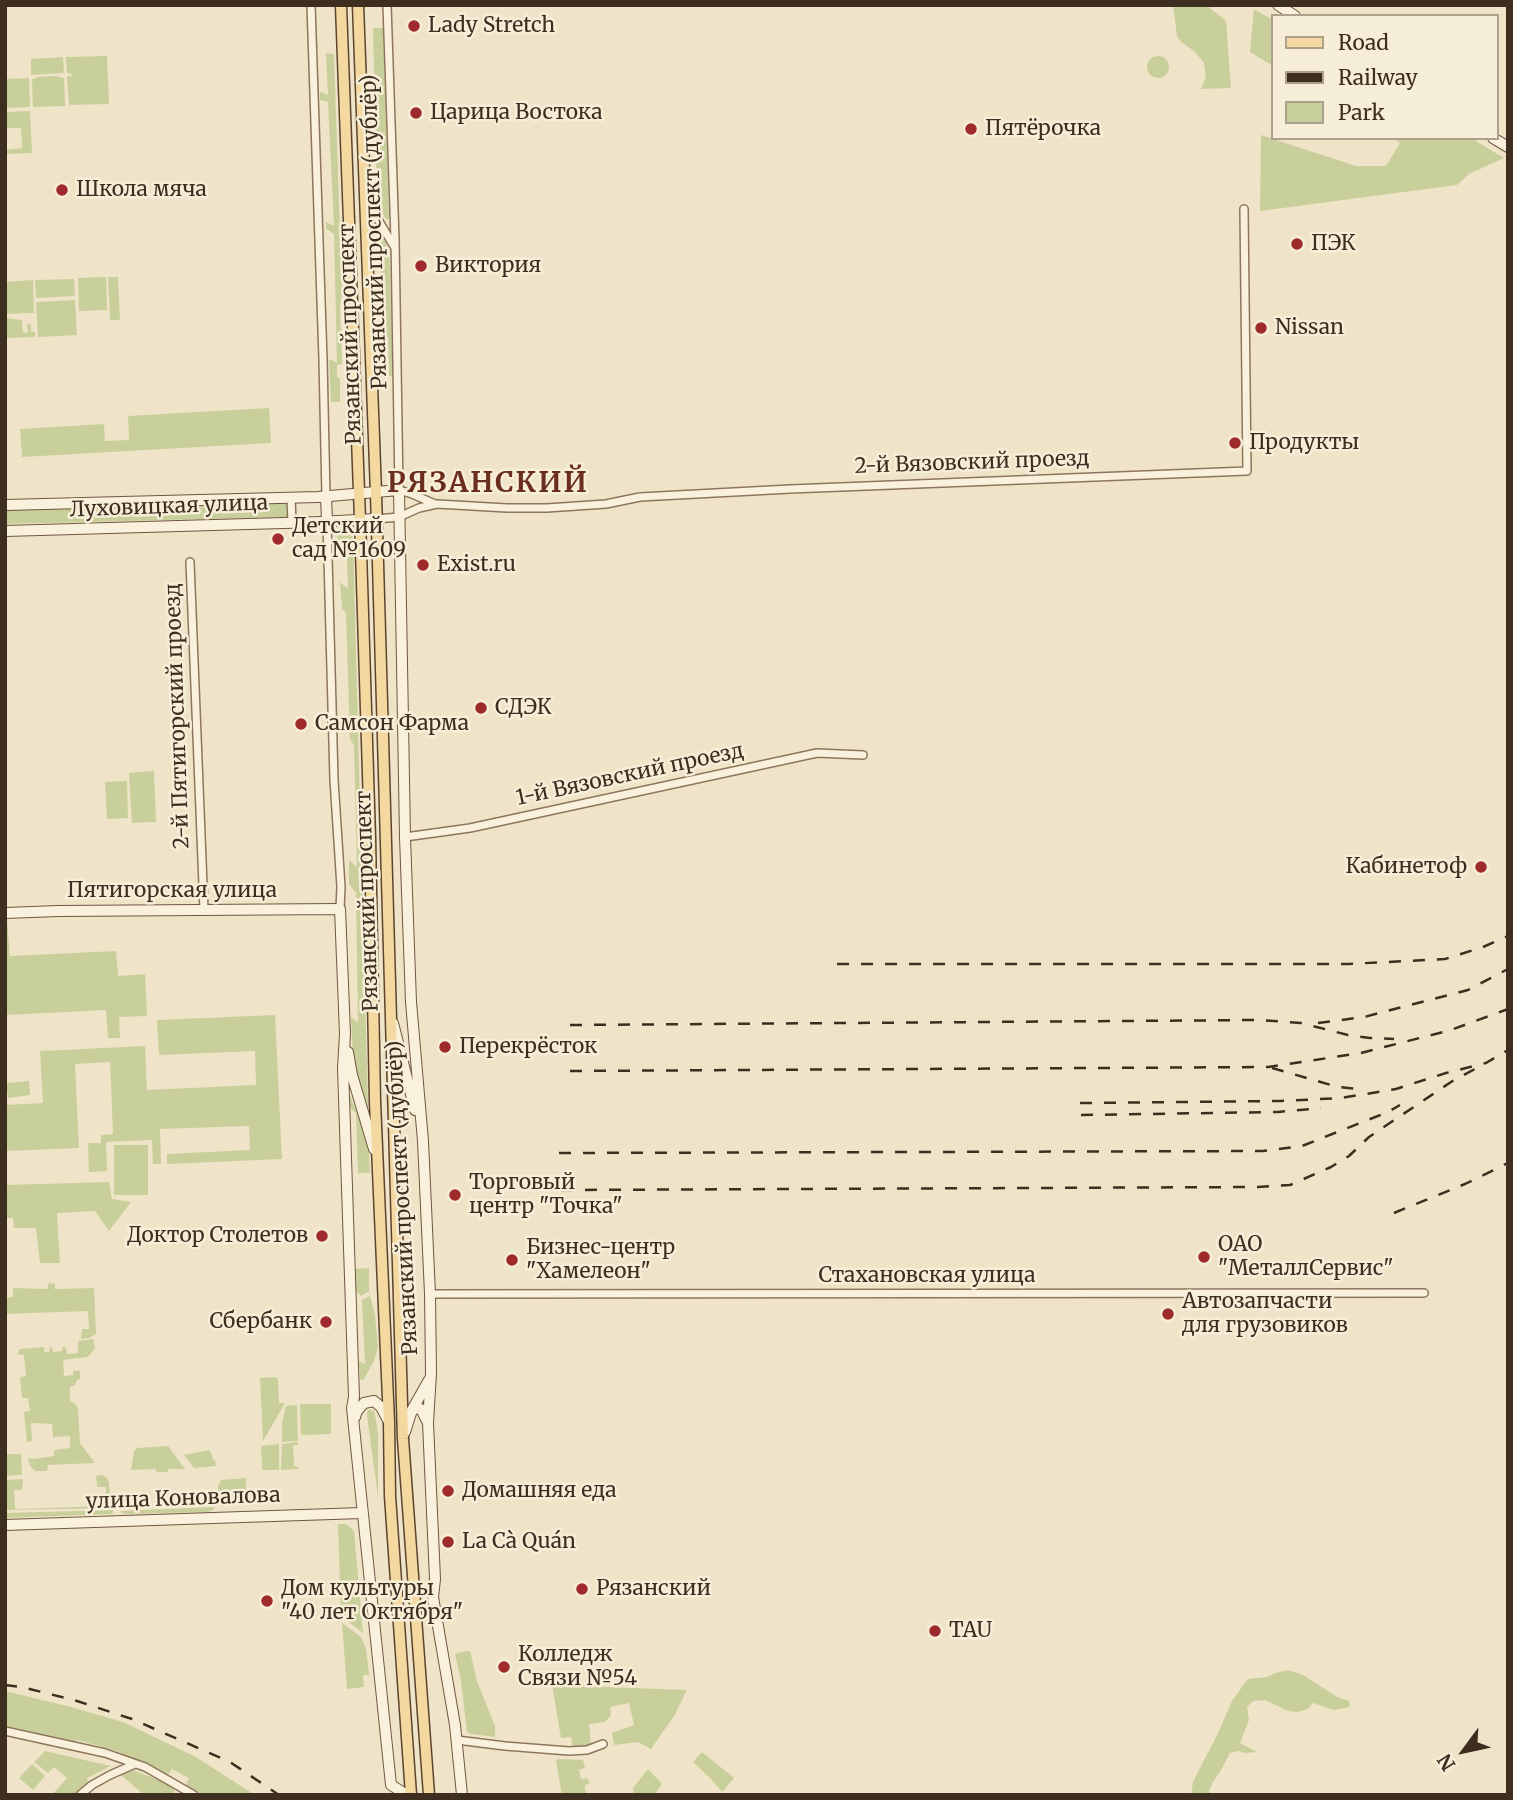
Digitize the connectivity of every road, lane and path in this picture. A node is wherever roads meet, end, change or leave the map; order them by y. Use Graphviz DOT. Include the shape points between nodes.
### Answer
graph roads {
  1 [pos="311,5"];
  2 [pos="341,5"];
  3 [pos="358,5"];
  4 [pos="387,5"];
  5 [pos="365,197"];
  6 [pos="1244,209"];
  7 [pos="396,249"];
  8 [pos="399,490"];
  9 [pos="376,493"];
  10 [pos="358,494"];
  11 [pos="326,497"];
  12 [pos="291,498"];
  13 [pos="437,504"];
  14 [pos="5,505"];
  15 [pos="399,517"];
  16 [pos="360,519"];
  17 [pos="376,519"];
  18 [pos="327,522"];
  19 [pos="292,523"];
  20 [pos="5,531"];
  21 [pos="190,562"];
  22 [pos="863,755"];
  23 [pos="405,837"];
  24 [pos="340,909"];
  25 [pos="204,910"];
  26 [pos="5,913"];
  27 [pos="390,1010"];
  28 [pos="345,1034"];
  29 [pos="423,1141"];
  30 [pos="378,1162"];
  31 [pos="1424,1293"];
  32 [pos="430,1294"];
  33 [pos="431,1373"];
  34 [pos="412,1410"];
  35 [pos="354,1421"];
  36 [pos="389,1422"];
  37 [pos="428,1423"];
  38 [pos="403,1439"];
  39 [pos="362,1513"];
  40 [pos="5,1525"];
  41 [pos="5,1731"];
  42 [pos="457,1740"];
  43 [pos="603,1744"];
  44 [pos="135,1764"];
  45 [pos="462,1783"];
  46 [pos="80,1795"];
  47 [pos="194,1795"];
  48 [pos="409,1795"];
  49 [pos="429,1795"];
  50 [pos="454,1795"];
  51 [pos="462,1795"];
  1 -- 11 [label="street"];
  2 -- 10 [label="main road, Рязанский проспект"];
  3 -- 5 [label="main road, Рязанский проспект"];
  4 -- 7 [label="street, Рязанский проспект (дублёр)"];
  5 -- 7 [label="street"];
  5 -- 9 [label="main road, Рязанский проспект"];
  6 -- 13 [label="street, 2-й Вязовский проезд" via="1247,471 672,495 547,508"];
  7 -- 8 [label="street, Рязанский проспект (дублёр)"];
  8 -- 9 [label="street, 2-й Вязовский проезд"];
  8 -- 13 [label="street, 2-й Вязовский проезд"];
  8 -- 15 [label="street, Рязанский проспект (дублёр)"];
  9 -- 10 [label="street, Луховицкая улица"];
  9 -- 17 [label="main road, Рязанский проспект"];
  10 -- 11 [label="street, Луховицкая улица"];
  10 -- 16 [label="main road, Рязанский проспект"];
  11 -- 12 [label="street, Луховицкая улица"];
  11 -- 18 [label="street"];
  12 -- 14 [label="street, Луховицкая улица"];
  12 -- 19 [label="street"];
  13 -- 15 [label="street, 2-й Вязовский проезд"];
  15 -- 17 [label="street, 2-й Вязовский проезд"];
  15 -- 23 [label="street, Рязанский проспект (дублёр)"];
  16 -- 17 [label="street, Луховицкая улица"];
  16 -- 18 [label="street, Луховицкая улица"];
  16 -- 30 [label="main road, Рязанский проспект"];
  17 -- 27 [label="main road, Рязанский проспект"];
  18 -- 19 [label="street, Луховицкая улица"];
  18 -- 24 [label="street"];
  19 -- 20 [label="street, Луховицкая улица"];
  21 -- 25 [label="street, 2-й Пятигорский проезд"];
  22 -- 23 [label="street, 1-й Вязовский проезд" via="817,753 470,828"];
  23 -- 29 [label="street, Рязанский проспект (дублёр)" via="411,1002"];
  24 -- 25 [label="street, Пятигорская улица"];
  24 -- 28 [label="street"];
  25 -- 26 [label="street, Пятигорская улица"];
  27 -- 29 [label="street"];
  27 -- 38 [label="main road, Рязанский проспект"];
  28 -- 30 [label="street"];
  28 -- 35 [label="street"];
  29 -- 32 [label="street, Рязанский проспект (дублёр)"];
  30 -- 36 [label="main road, Рязанский проспект"];
  31 -- 32 [label="street, Стахановская улица"];
  32 -- 33 [label="street, Рязанский проспект (дублёр)"];
  33 -- 34 [label="street"];
  33 -- 37 [label="street, Рязанский проспект (дублёр)"];
  34 -- 37 [label="street" via="421,1409"];
  34 -- 38 [label="street"];
  35 -- 36 [label="street" via="357,1411 374,1401"];
  35 -- 39 [label="street"];
  36 -- 48 [label="main road, Рязанский проспект"];
  37 -- 42 [label="street, Рязанский проспект (дублёр)" via="433,1597"];
  38 -- 49 [label="main road, Рязанский проспект"];
  39 -- 40 [label="street, улица Коновалова"];
  39 -- 48 [label="street" via="391,1785"];
  41 -- 44 [label="street"];
  42 -- 43 [label="street" via="569,1751 587,1751"];
  42 -- 45 [label="street, Рязанский проспект (дублёр)"];
  44 -- 46 [label="street"];
  44 -- 47 [label="street"];
  45 -- 50 [label="street"];
  45 -- 51 [label="street, Рязанский проспект (дублёр)"];
}
